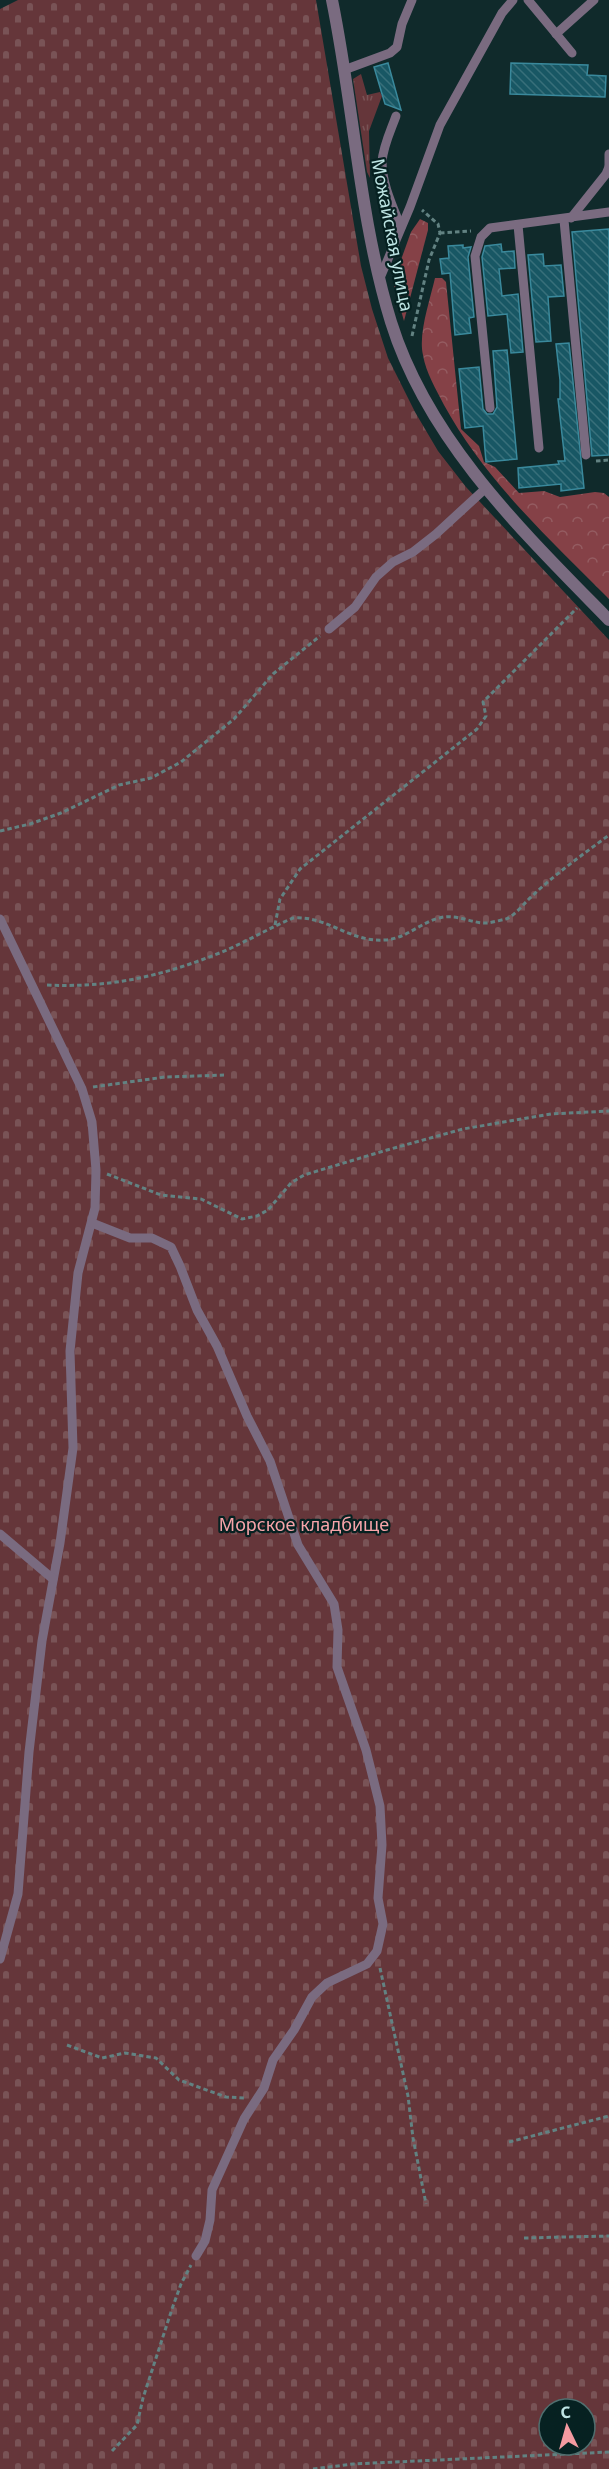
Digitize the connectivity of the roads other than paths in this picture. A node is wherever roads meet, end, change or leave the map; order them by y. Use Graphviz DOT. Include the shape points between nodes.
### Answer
graph roads {
  1 [pos="332,0"];
  2 [pos="412,0"];
  3 [pos="513,0"];
  4 [pos="528,0"];
  5 [pos="594,0"];
  6 [pos="556,34"];
  7 [pos="572,53"];
  8 [pos="344,70"];
  9 [pos="396,116"];
  10 [pos="609,154"];
  11 [pos="609,166"];
  12 [pos="609,212"];
  13 [pos="568,219"];
  14 [pos="518,225"];
  15 [pos="401,227"];
  16 [pos="380,278"];
  17 [pos="490,408"];
  18 [pos="539,448"];
  19 [pos="586,455"];
  20 [pos="486,488"];
  21 [pos="609,620"];
  22 [pos="329,629"];
  23 [pos="0,919"];
  24 [pos="92,1223"];
  25 [pos="0,1534"];
  26 [pos="53,1579"];
  27 [pos="0,1959"];
  28 [pos="196,2256"];
  1 -- 8 [label="street, Можайская улица"];
  2 -- 8 [label="lane" via="397,47"];
  3 -- 15 [label="lane" via="440,125"];
  4 -- 6 [label="lane"];
  5 -- 6 [label="lane"];
  6 -- 7 [label="lane"];
  8 -- 16 [label="street, Можайская улица"];
  9 -- 15 [label="lane" via="382,162"];
  10 -- 11 [label="lane"];
  11 -- 13 [label="lane"];
  12 -- 13 [label="lane"];
  13 -- 14 [label="lane"];
  13 -- 19 [label="lane"];
  14 -- 17 [label="lane" via="487,230 475,256"];
  14 -- 18 [label="lane"];
  15 -- 16 [label="lane"];
  16 -- 20 [label="street, Можайская улица" via="391,322 407,361 450,442"];
  20 -- 21 [label="street, Можайская улица"];
  20 -- 22 [label="lane" via="436,534 376,577 355,607"];
  23 -- 24 [label="lane" via="82,1089 92,1122 96,1170"];
  24 -- 26 [label="lane" via="78,1273 70,1351 73,1448"];
  24 -- 28 [label="lane" via="130,1238 152,1238 171,1247 270,1461 298,1545 334,1604 337,1667 366,1750 380,1806 378,1898 383,1924 377,1952 367,1964 327,1983 312,1997 273,2060 264,2088 244,2118 212,2190 210,2220"];
  25 -- 26 [label="lane"];
  26 -- 27 [label="lane" via="29,1752 18,1894"];
}
